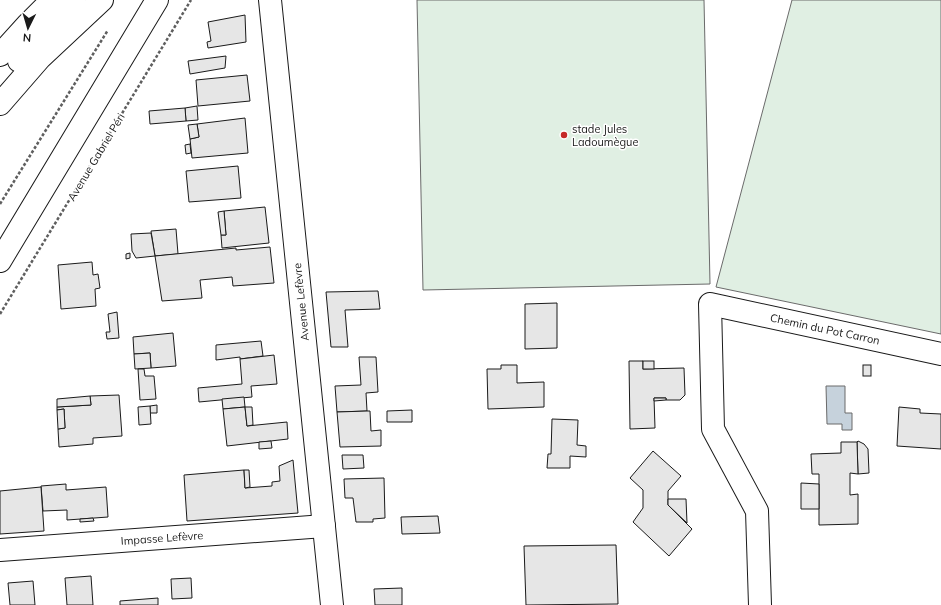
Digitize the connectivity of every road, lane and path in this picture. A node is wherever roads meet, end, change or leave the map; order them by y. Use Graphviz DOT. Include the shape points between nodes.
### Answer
graph roads {
  1 [pos="52,0"];
  2 [pos="75,0"];
  3 [pos="102,0"];
  4 [pos="157,0"];
  5 [pos="192,0"];
  6 [pos="270,0"];
  7 [pos="111,25"];
  8 [pos="0,55"];
  9 [pos="0,83"];
  10 [pos="0,104"];
  11 [pos="0,204"];
  12 [pos="0,261"];
  13 [pos="0,314"];
  14 [pos="941,354"];
  15 [pos="324,526"];
  16 [pos="0,550"];
  17 [pos="332,605"];
  18 [pos="760,605"];
  1 -- 8 [label="street"];
  2 -- 9 [label="street"];
  3 -- 10 [label="street" via="40,58"];
  4 -- 12 [label="street"];
  5 -- 13 [label="path, Avenue Gabriel Péri"];
  6 -- 15 [label="street, Avenue Lefèvre"];
  7 -- 11 [label="path"];
  14 -- 18 [label="street, Chemin du Pot Carron" via="710,304 713,429 758,511"];
  15 -- 16 [label="street, Impasse Lefèvre"];
  15 -- 17 [label="street, Avenue Lefèvre"];
}
